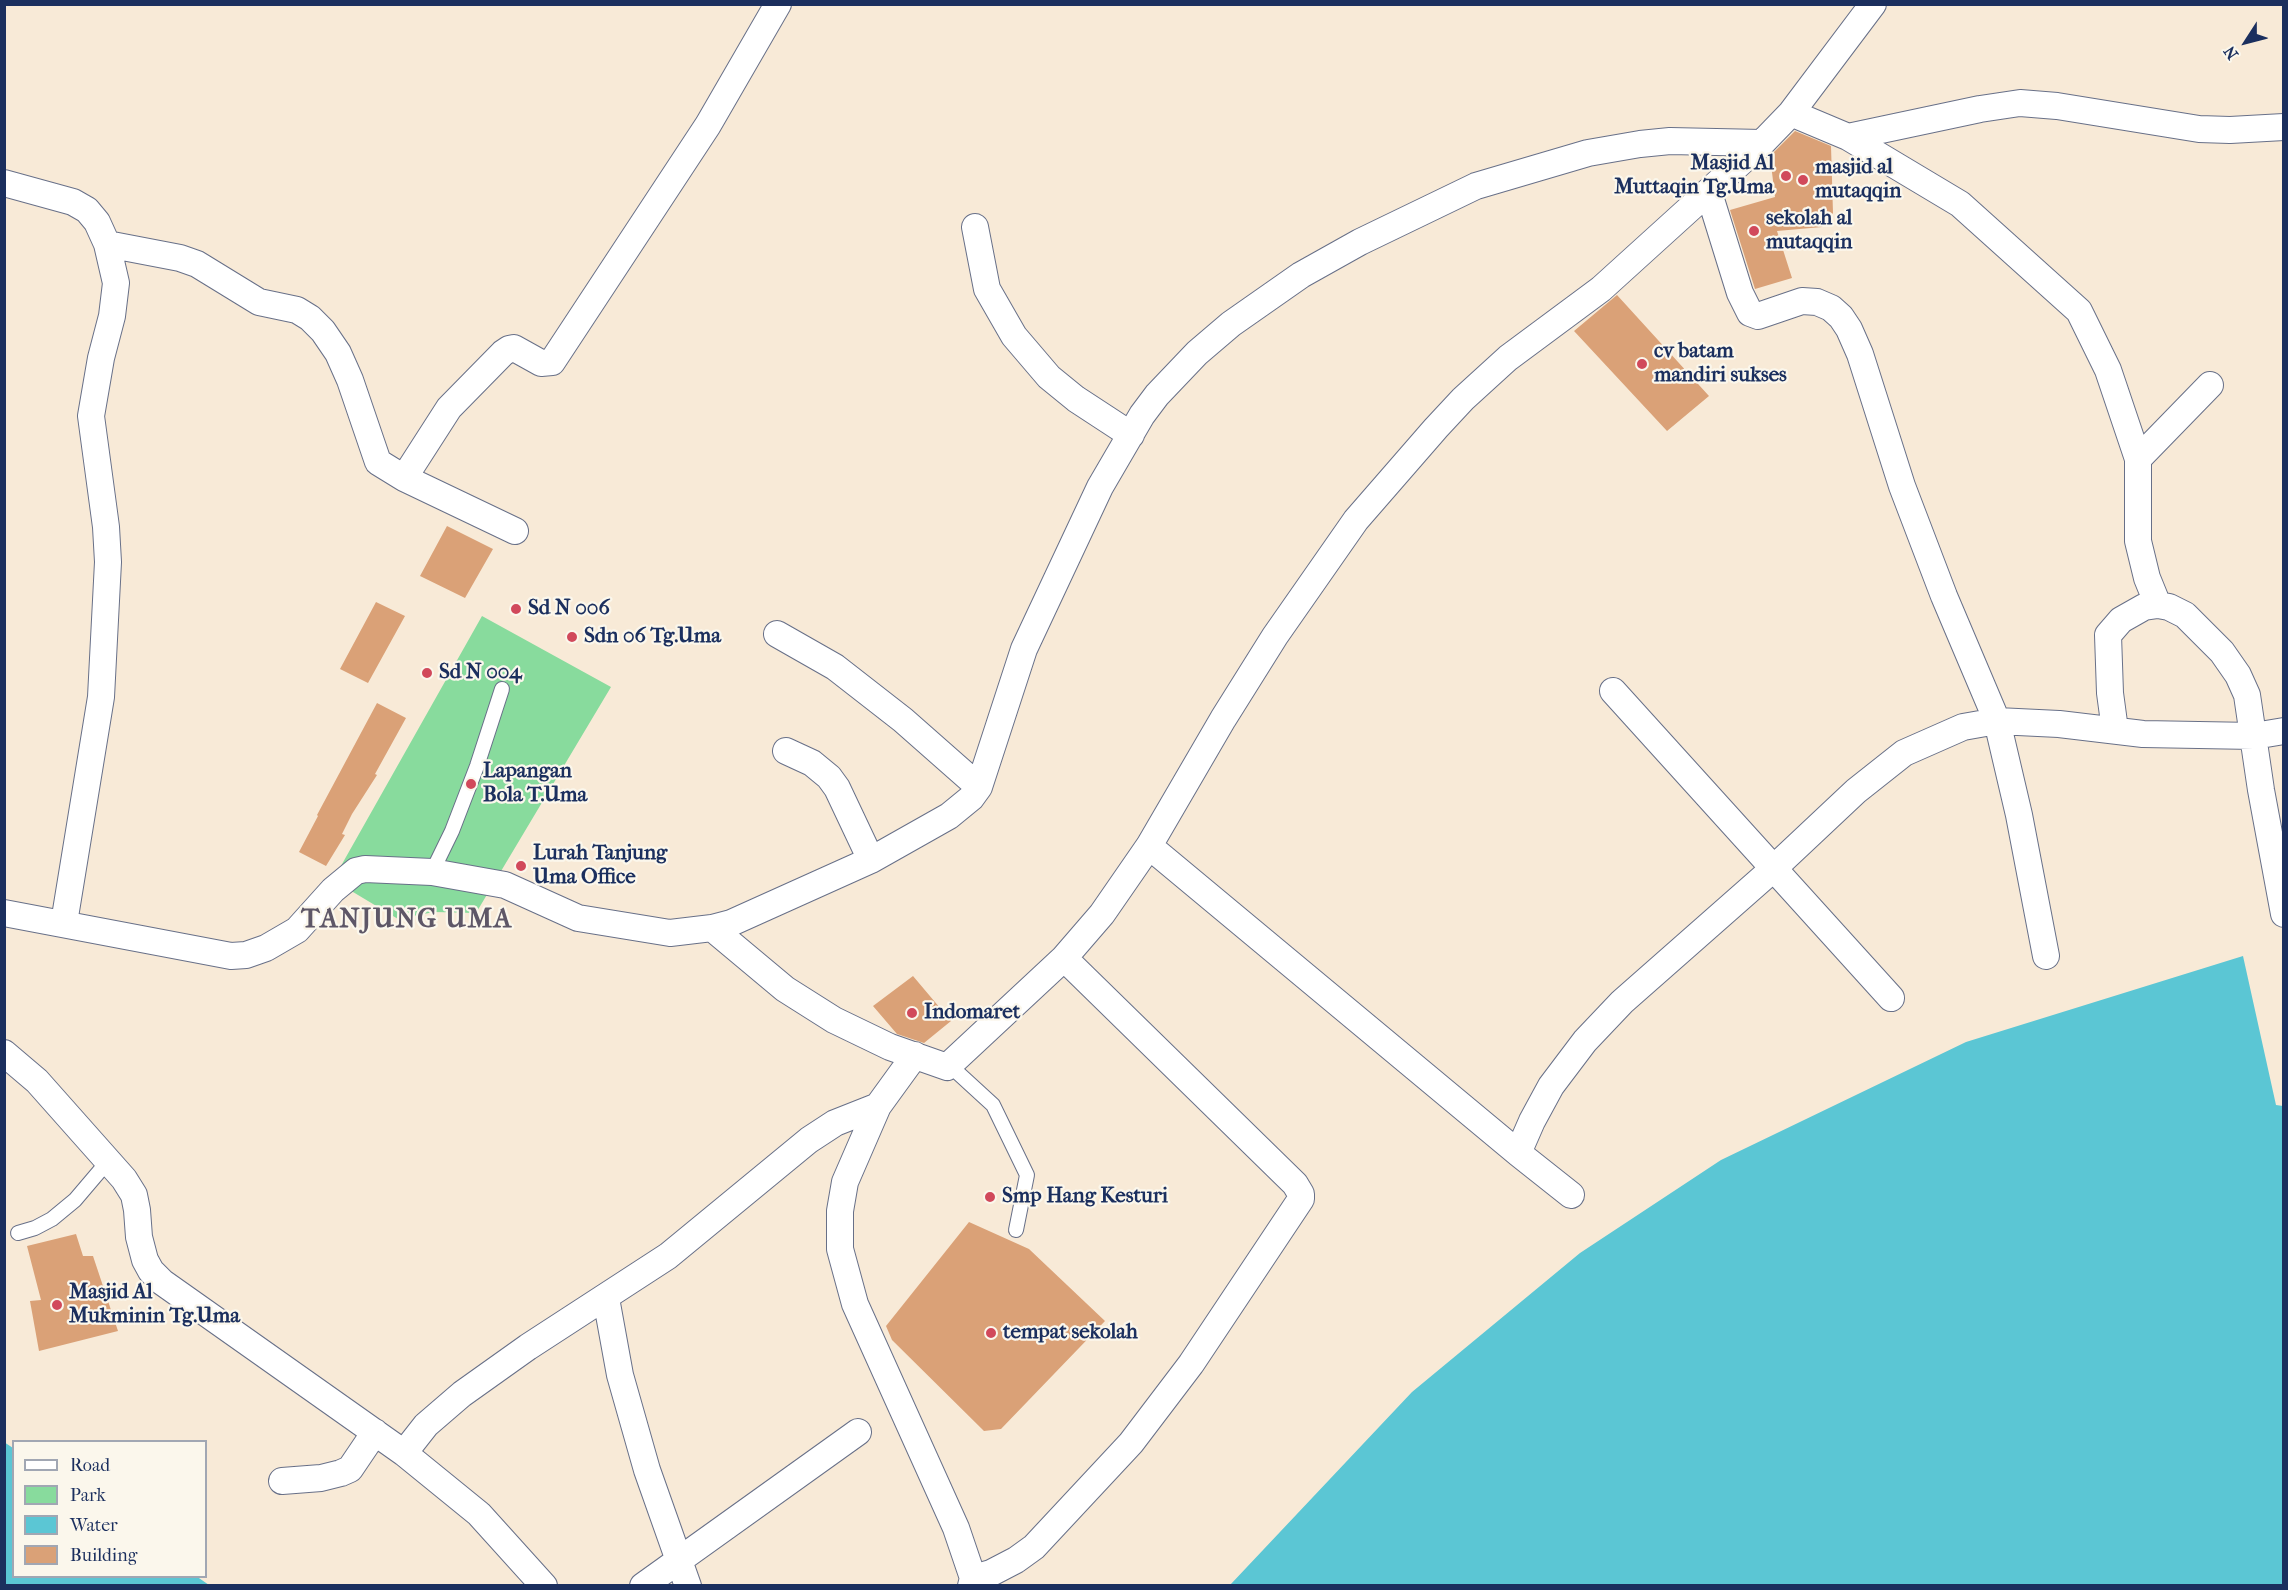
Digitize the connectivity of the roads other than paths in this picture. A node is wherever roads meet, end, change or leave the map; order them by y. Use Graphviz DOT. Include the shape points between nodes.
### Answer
graph roads {
  1 [pos="778,4"];
  2 [pos="1873,4"];
  3 [pos="1791,113"];
  4 [pos="2283,127"];
  5 [pos="1848,137"];
  6 [pos="1762,143"];
  7 [pos="4,183"];
  8 [pos="1709,193"];
  9 [pos="975,227"];
  10 [pos="107,244"];
  11 [pos="2210,385"];
  12 [pos="1131,435"];
  13 [pos="2138,459"];
  14 [pos="404,478"];
  15 [pos="515,531"];
  16 [pos="2158,605"];
  17 [pos="777,634"];
  18 [pos="502,689"];
  19 [pos="1613,691"];
  20 [pos="1997,721"];
  21 [pos="2115,730"];
  22 [pos="2283,730"];
  23 [pos="2254,736"];
  24 [pos="786,751"];
  25 [pos="979,787"];
  26 [pos="1149,846"];
  27 [pos="871,860"];
  28 [pos="1773,869"];
  29 [pos="432,872"];
  30 [pos="4,913"];
  31 [pos="2283,914"];
  32 [pos="64,923"];
  33 [pos="712,928"];
  34 [pos="2046,956"];
  35 [pos="1064,958"];
  36 [pos="1891,998"];
  37 [pos="4,1053"];
  38 [pos="915,1055"];
  39 [pos="947,1067"];
  40 [pos="878,1106"];
  41 [pos="1518,1153"];
  42 [pos="109,1160"];
  43 [pos="1571,1195"];
  44 [pos="1016,1230"];
  45 [pos="18,1233"];
  46 [pos="606,1299"];
  47 [pos="375,1432"];
  48 [pos="858,1432"];
  49 [pos="404,1453"];
  50 [pos="282,1480"];
  51 [pos="679,1560"];
  52 [pos="972,1582"];
  53 [pos="544,1586"];
  54 [pos="643,1586"];
  55 [pos="688,1586"];
  1 -- 14 [label="street" via="708,126 552,362 541,363 514,348 503,353 449,408"];
  2 -- 3 [label="street"];
  3 -- 5 [label="street"];
  3 -- 6 [label="street"];
  4 -- 5 [label="street" via="2199,129 2020,103"];
  5 -- 13 [label="street" via="1960,204 2079,311 2108,370"];
  6 -- 8 [label="street"];
  6 -- 12 [label="street" via="1640,144 1588,153 1476,186 1301,275 1231,324 1157,395"];
  7 -- 10 [label="street" via="73,202 87,210"];
  8 -- 20 [label="street" via="1750,313 1758,316 1803,301 1817,302 1831,308 1849,329 1902,486"];
  8 -- 26 [label="street" via="1601,289 1508,358 1463,399 1356,520 1275,636"];
  9 -- 12 [label="street" via="987,288 1014,336 1049,376 1076,399"];
  10 -- 14 [label="street" via="197,264 259,302 297,310 310,318 338,353 378,462"];
  10 -- 32 [label="street" via="116,284 90,416 108,562 101,697"];
  11 -- 13 [label="street"];
  12 -- 25 [label="street" via="1100,487 1024,649"];
  13 -- 16 [label="street" via="2138,541"];
  14 -- 15 [label="street"];
  16 -- 21 [label="street" via="2131,613 2108,636"];
  16 -- 23 [label="street" via="2185,615 2222,652 2247,695"];
  17 -- 25 [label="street" via="835,667"];
  18 -- 29 [label="lane" via="477,766"];
  19 -- 28 [label="street"];
  20 -- 21 [label="street"];
  20 -- 28 [label="street" via="1963,727 1904,753 1856,791"];
  20 -- 34 [label="street"];
  21 -- 23 [label="street"];
  22 -- 23 [label="street"];
  23 -- 31 [label="street"];
  24 -- 27 [label="street" via="829,777"];
  25 -- 27 [label="street" via="949,816"];
  26 -- 35 [label="street" via="1102,914"];
  26 -- 41 [label="street"];
  27 -- 33 [label="street"];
  28 -- 36 [label="street"];
  28 -- 41 [label="street" via="1622,1002 1585,1041 1551,1086"];
  29 -- 32 [label="street" via="356,871 297,930 246,955 231,956"];
  29 -- 33 [label="street" via="505,885 578,918 670,933"];
  30 -- 32 [label="street"];
  33 -- 38 [label="street" via="785,989 890,1047"];
  35 -- 39 [label="street"];
  35 -- 52 [label="street" via="1295,1184 1301,1199 1191,1364 1131,1443 1034,1547"];
  37 -- 42 [label="street" via="37,1081"];
  38 -- 39 [label="street"];
  38 -- 40 [label="street"];
  39 -- 44 [label="lane" via="993,1105 1028,1175"];
  40 -- 46 [label="street" via="835,1123 809,1140 668,1256"];
  40 -- 52 [label="street" via="845,1182 840,1249 855,1304 956,1528"];
  41 -- 43 [label="street"];
  42 -- 45 [label="lane" via="75,1200 52,1219"];
  42 -- 47 [label="street" via="134,1195 139,1237 151,1271"];
  46 -- 49 [label="street" via="462,1394 426,1425"];
  46 -- 51 [label="street" via="620,1376"];
  47 -- 49 [label="street"];
  47 -- 50 [label="street" via="350,1469 321,1478"];
  48 -- 51 [label="street"];
  49 -- 53 [label="street" via="478,1514"];
  51 -- 54 [label="street"];
  51 -- 55 [label="street"];
}
